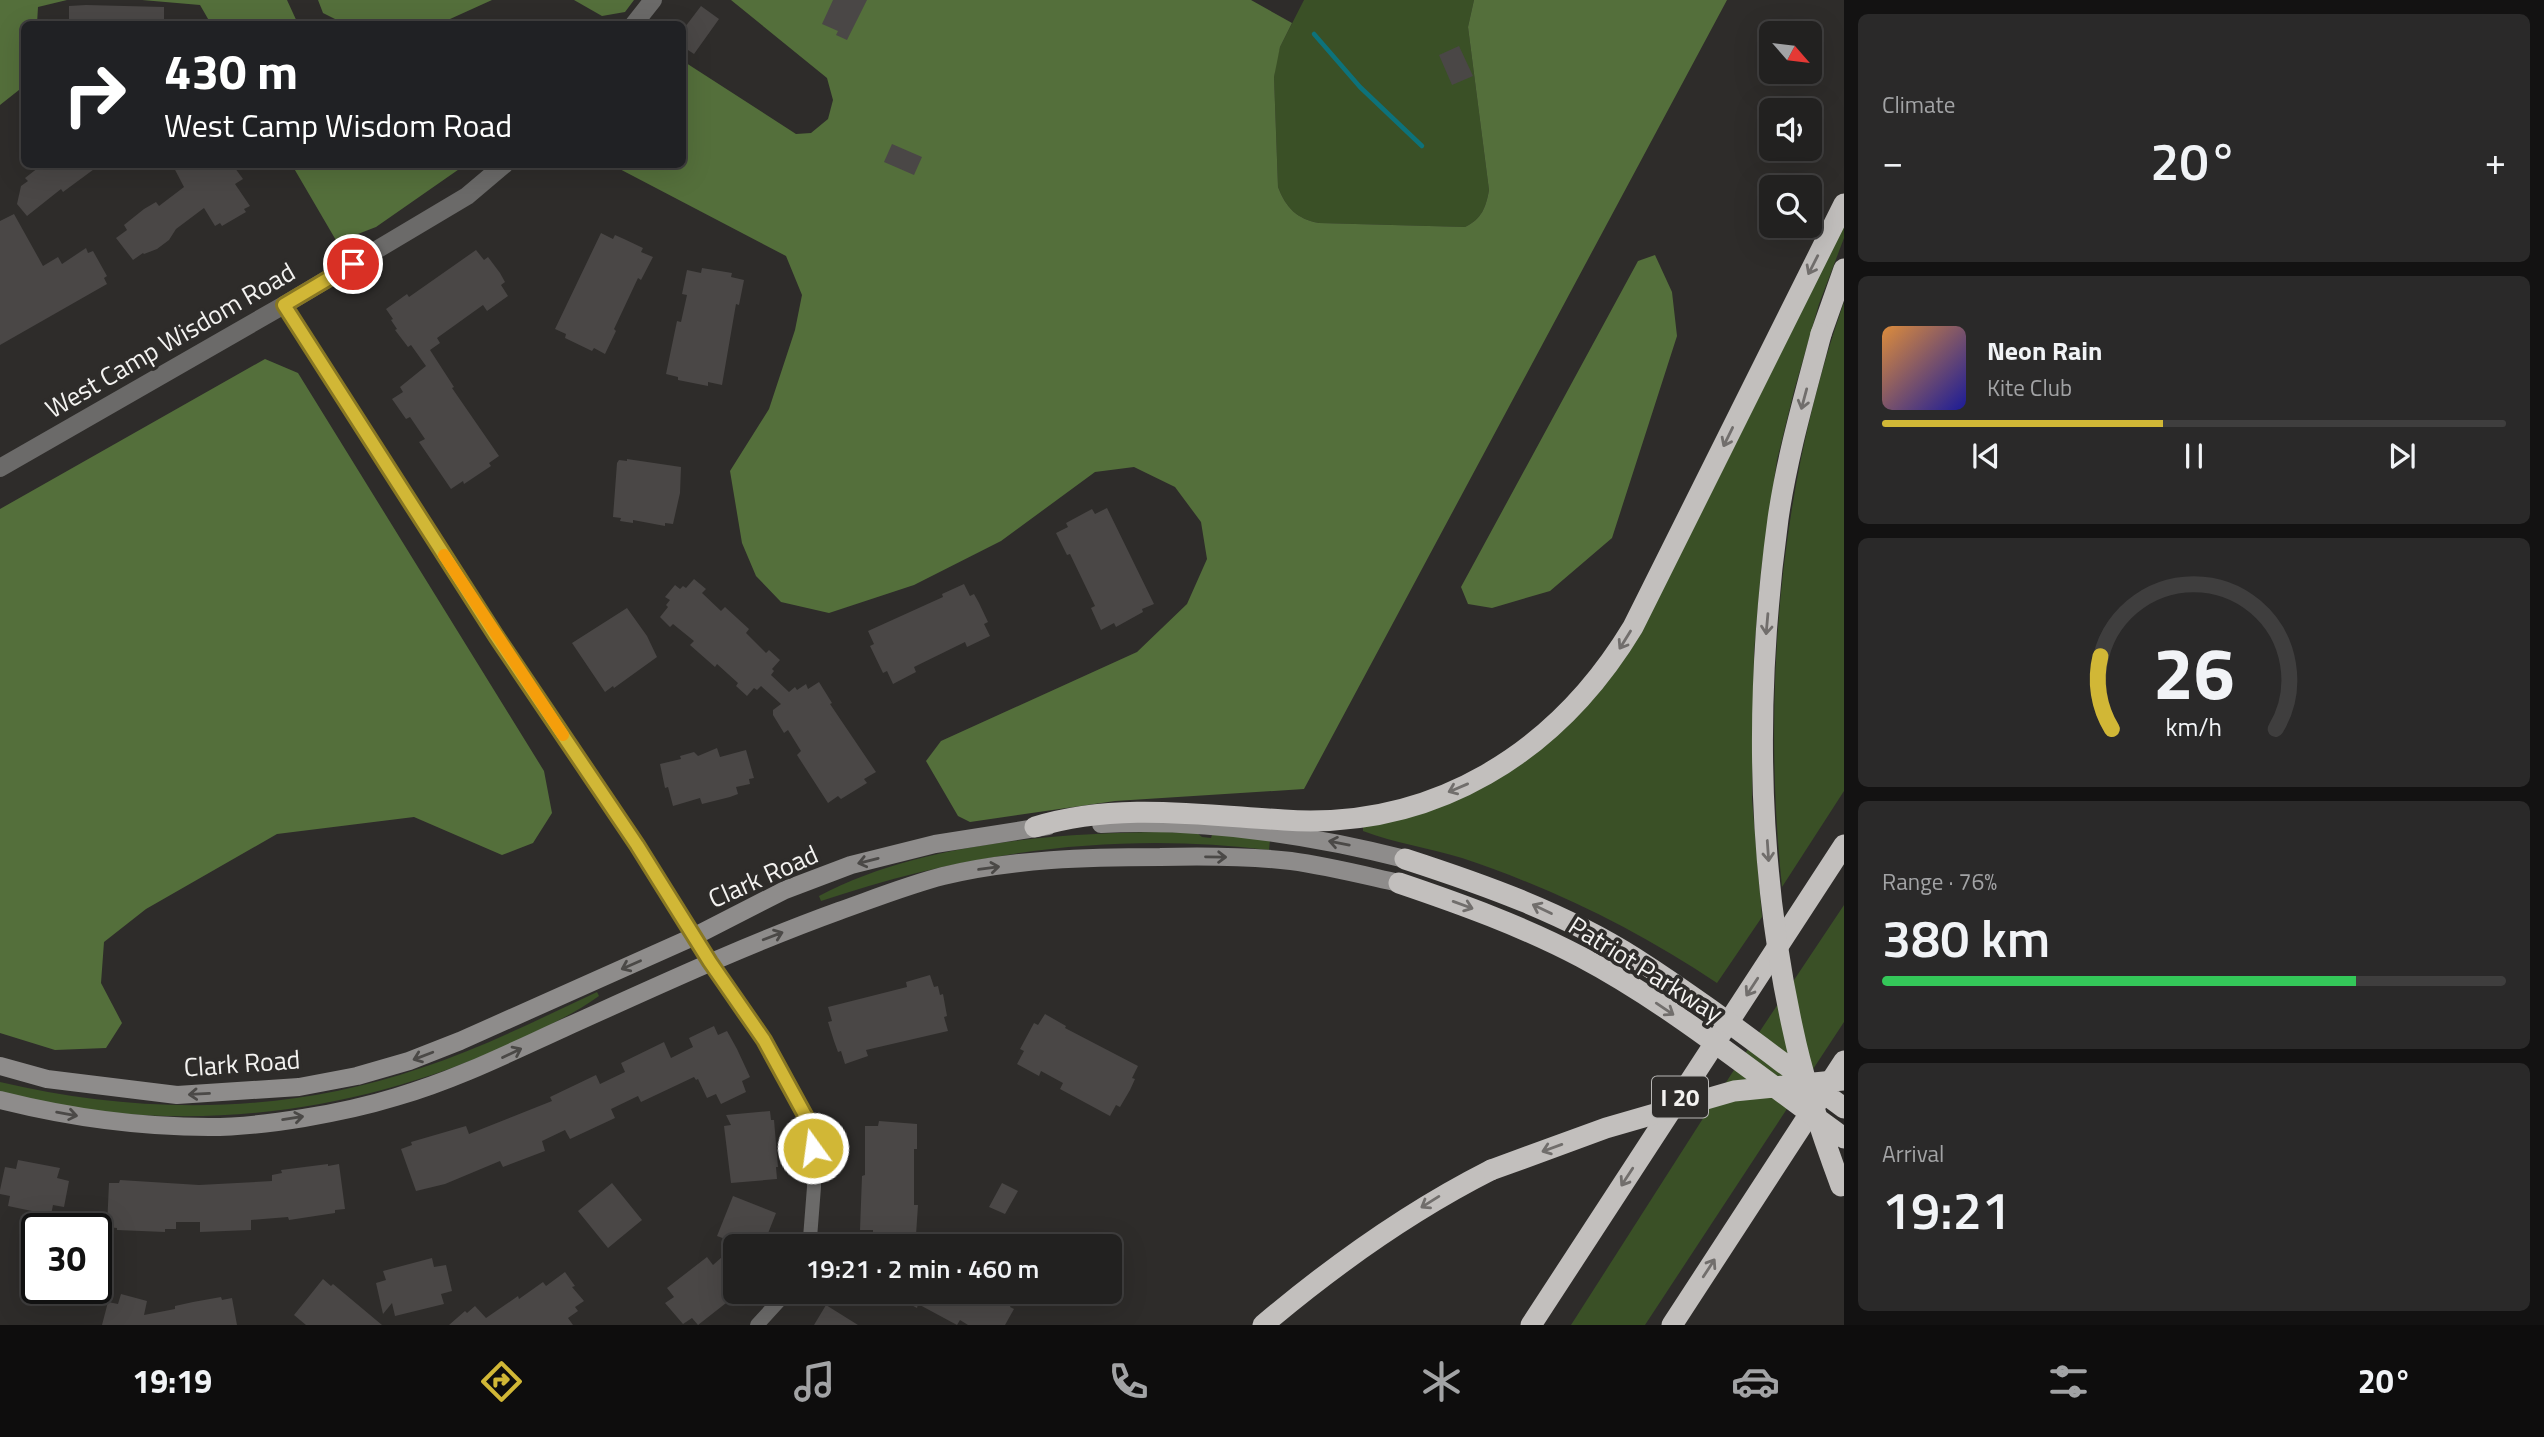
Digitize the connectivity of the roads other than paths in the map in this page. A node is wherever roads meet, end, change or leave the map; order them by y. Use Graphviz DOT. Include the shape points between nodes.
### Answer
graph roads {
  1 [pos="653,0"];
  2 [pos="636,21"];
  3 [pos="500,168"];
  4 [pos="1844,204"];
  5 [pos="1844,270"];
  6 [pos="284,305"];
  7 [pos="0,468"];
  8 [pos="1035,827"];
  9 [pos="1844,845"];
  10 [pos="1405,859"];
  11 [pos="1399,883"];
  12 [pos="693,937"];
  13 [pos="710,962"];
  14 [pos="1844,1061"];
  15 [pos="0,1066"];
  16 [pos="1844,1080"];
  17 [pos="0,1100"];
  18 [pos="1844,1108"];
  19 [pos="1844,1138"];
  20 [pos="1844,1194"];
  21 [pos="810,1234"];
  22 [pos="776,1304"];
  23 [pos="757,1325"];
  24 [pos="1263,1325"];
  25 [pos="1531,1325"];
  26 [pos="1672,1325"];
  1 -- 2 [label="street"];
  3 -- 6 [label="street, West Camp Wisdom Road" via="467,196"];
  4 -- 8 [label="highway, one-way" via="1633,627 1585,694 1535,742 1490,773 1431,799 1377,815 1310,821 1116,813 1065,818"];
  5 -- 20 [label="highway, one-way, bridge" via="1821,334 1779,517 1765,655 1763,779 1778,947 1793,1030 1820,1129"];
  6 -- 7 [label="street, West Camp Wisdom Road"];
  6 -- 12 [label="street"];
  10 -- 8 [label="main road, Clark Road, one-way" via="1293,835 1233,828 1113,823"];
  8 -- 12 [label="main road, Clark Road, one-way" via="934,844 852,865 785,890"];
  9 -- 25 [label="highway, I 20, one-way"];
  18 -- 10 [label="highway, Patriot Parkway, one-way, bridge" via="1625,952 1535,905"];
  13 -- 11 [label="main road, one-way" via="767,937 943,876 1050,860 1291,861"];
  11 -- 19 [label="highway, Patriot Parkway, one-way, bridge" via="1533,933 1583,958 1667,1010"];
  12 -- 13 [label="street"];
  12 -- 15 [label="main road, Clark Road, one-way" via="409,1061 299,1087 177,1095 47,1079"];
  17 -- 13 [label="main road, one-way" via="92,1119 211,1127 334,1112 396,1098 483,1067"];
  13 -- 21 [label="street" via="764,1040 812,1128"];
  26 -- 14 [label="highway, one-way"];
  16 -- 24 [label="highway, one-way, bridge" via="1734,1091 1606,1128 1491,1170 1388,1229"];
  22 -- 23 [label="street"];
}
